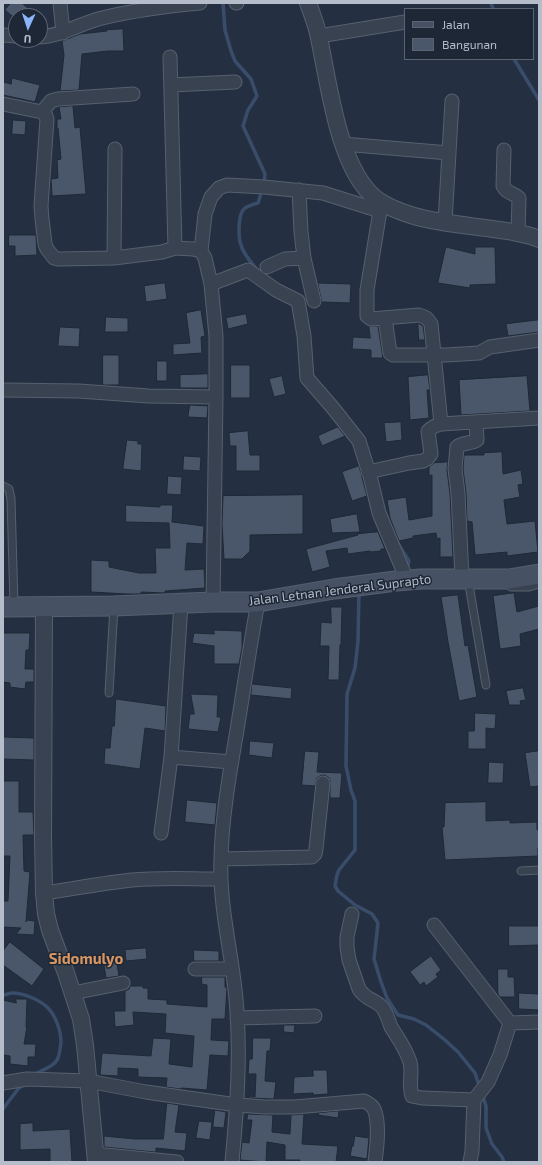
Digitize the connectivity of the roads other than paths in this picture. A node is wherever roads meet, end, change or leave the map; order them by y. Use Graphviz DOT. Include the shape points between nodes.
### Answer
graph roads {
  1 [pos="60,3"];
  2 [pos="200,3"];
  3 [pos="308,3"];
  4 [pos="404,22"];
  5 [pos="63,32"];
  6 [pos="48,35"];
  7 [pos="319,36"];
  8 [pos="170,57"];
  9 [pos="235,82"];
  10 [pos="171,85"];
  11 [pos="133,94"];
  12 [pos="452,101"];
  13 [pos="3,104"];
  14 [pos="42,112"];
  15 [pos="343,144"];
  16 [pos="114,150"];
  17 [pos="504,150"];
  18 [pos="449,153"];
  19 [pos="299,190"];
  20 [pos="383,208"];
  21 [pos="444,222"];
  22 [pos="518,234"];
  23 [pos="539,239"];
  24 [pos="175,248"];
  25 [pos="200,251"];
  26 [pos="114,258"];
  27 [pos="304,258"];
  28 [pos="267,267"];
  29 [pos="211,284"];
  30 [pos="314,301"];
  31 [pos="385,318"];
  32 [pos="539,340"];
  33 [pos="433,355"];
  34 [pos="3,390"];
  35 [pos="216,397"];
  36 [pos="539,418"];
  37 [pos="476,422"];
  38 [pos="441,424"];
  39 [pos="372,471"];
  40 [pos="3,486"];
  41 [pos="539,574"];
  42 [pos="405,576"];
  43 [pos="469,583"];
  44 [pos="539,584"];
  45 [pos="507,587"];
  46 [pos="213,602"];
  47 [pos="258,602"];
  48 [pos="181,604"];
  49 [pos="114,606"];
  50 [pos="8,607"];
  51 [pos="44,607"];
  52 [pos="486,685"];
  53 [pos="109,694"];
  54 [pos="171,757"];
  55 [pos="231,762"];
  56 [pos="323,783"];
  57 [pos="162,833"];
  58 [pos="221,859"];
  59 [pos="539,870"];
  60 [pos="521,871"];
  61 [pos="221,879"];
  62 [pos="44,893"];
  63 [pos="352,914"];
  64 [pos="434,925"];
  65 [pos="232,969"];
  66 [pos="195,970"];
  67 [pos="123,983"];
  68 [pos="73,993"];
  69 [pos="315,1016"];
  70 [pos="238,1018"];
  71 [pos="539,1022"];
  72 [pos="510,1023"];
  73 [pos="88,1081"];
  74 [pos="3,1083"];
  75 [pos="474,1100"];
  76 [pos="237,1105"];
  77 [pos="96,1158"];
  78 [pos="177,1162"];
  79 [pos="232,1162"];
  80 [pos="375,1162"];
  81 [pos="470,1162"];
  1 -- 5 [label="street"];
  2 -- 5 [label="street" via="141,9 100,18"];
  3 -- 7 [label="street"];
  4 -- 7 [label="street"];
  5 -- 6 [label="street"];
  7 -- 15 [label="street"];
  8 -- 10 [label="street"];
  9 -- 10 [label="street"];
  10 -- 24 [label="street"];
  11 -- 14 [label="street" via="58,99 51,101"];
  12 -- 18 [label="street"];
  13 -- 14 [label="street"];
  14 -- 26 [label="street" via="47,119 41,206 47,249 58,259"];
  15 -- 18 [label="street"];
  15 -- 20 [label="street" via="354,170"];
  16 -- 26 [label="street"];
  17 -- 22 [label="street" via="503,186 506,191 519,198"];
  18 -- 21 [label="street"];
  19 -- 20 [label="street" via="323,193"];
  19 -- 25 [label="street" via="227,185 219,188 213,193 205,214"];
  19 -- 27 [label="street" via="300,232"];
  20 -- 21 [label="street"];
  20 -- 31 [label="street" via="367,290 367,316 371,319"];
  21 -- 22 [label="street"];
  22 -- 23 [label="street"];
  24 -- 25 [label="street"];
  24 -- 26 [label="street"];
  25 -- 29 [label="street" via="205,258"];
  27 -- 28 [label="street" via="286,260"];
  27 -- 30 [label="street"];
  29 -- 35 [label="street" via="216,336"];
  29 -- 39 [label="street" via="248,270 276,290 298,301 307,378 359,441"];
  31 -- 33 [label="street" via="391,354"];
  31 -- 33 [label="street" via="419,315 429,320"];
  32 -- 33 [label="street" via="490,347 479,353"];
  33 -- 38 [label="street"];
  34 -- 35 [label="street"];
  35 -- 46 [label="street"];
  36 -- 37 [label="street"];
  37 -- 38 [label="street"];
  37 -- 43 [label="street" via="477,440 457,447 455,469"];
  38 -- 39 [label="street" via="431,427 428,431 431,454 427,459"];
  39 -- 42 [label="street" via="380,513"];
  40 -- 50 [label="lane" via="9,489 12,499"];
  41 -- 43 [label="main road, Jalan Letnan Jenderal Suprapto"];
  42 -- 43 [label="main road, Jalan Letnan Jenderal Suprapto"];
  42 -- 47 [label="main road, Jalan Letnan Jenderal Suprapto"];
  43 -- 52 [label="lane"];
  44 -- 45 [label="lane" via="529,587"];
  46 -- 47 [label="main road, Jalan Letnan Jenderal Suprapto"];
  46 -- 48 [label="main road, Jalan Letnan Jenderal Suprapto"];
  47 -- 55 [label="street"];
  48 -- 49 [label="main road, Jalan Letnan Jenderal Suprapto"];
  48 -- 54 [label="street"];
  49 -- 51 [label="main road, Jalan Letnan Jenderal Suprapto"];
  49 -- 53 [label="lane"];
  50 -- 51 [label="main road, Jalan Letnan Jenderal Suprapto"];
  51 -- 62 [label="street"];
  54 -- 55 [label="street"];
  54 -- 57 [label="street"];
  55 -- 58 [label="street"];
  56 -- 58 [label="street" via="316,849 312,857"];
  58 -- 61 [label="street"];
  59 -- 60 [label="lane"];
  61 -- 62 [label="street" via="133,880"];
  61 -- 65 [label="street"];
  62 -- 68 [label="street" via="50,930"];
  63 -- 75 [label="street" via="348,960 359,989 364,996 384,1009 400,1041 410,1063 412,1096"];
  64 -- 72 [label="street"];
  65 -- 66 [label="street"];
  65 -- 70 [label="street"];
  67 -- 68 [label="street"];
  68 -- 73 [label="street" via="81,1019"];
  69 -- 70 [label="street"];
  70 -- 76 [label="street"];
  71 -- 72 [label="street"];
  72 -- 75 [label="street" via="488,1082"];
  73 -- 74 [label="street" via="27,1078"];
  73 -- 76 [label="street"];
  73 -- 77 [label="street"];
  75 -- 81 [label="street"];
  76 -- 79 [label="street"];
  76 -- 80 [label="street" via="295,1107 367,1102 374,1109 376,1119"];
  77 -- 78 [label="street"];
}
